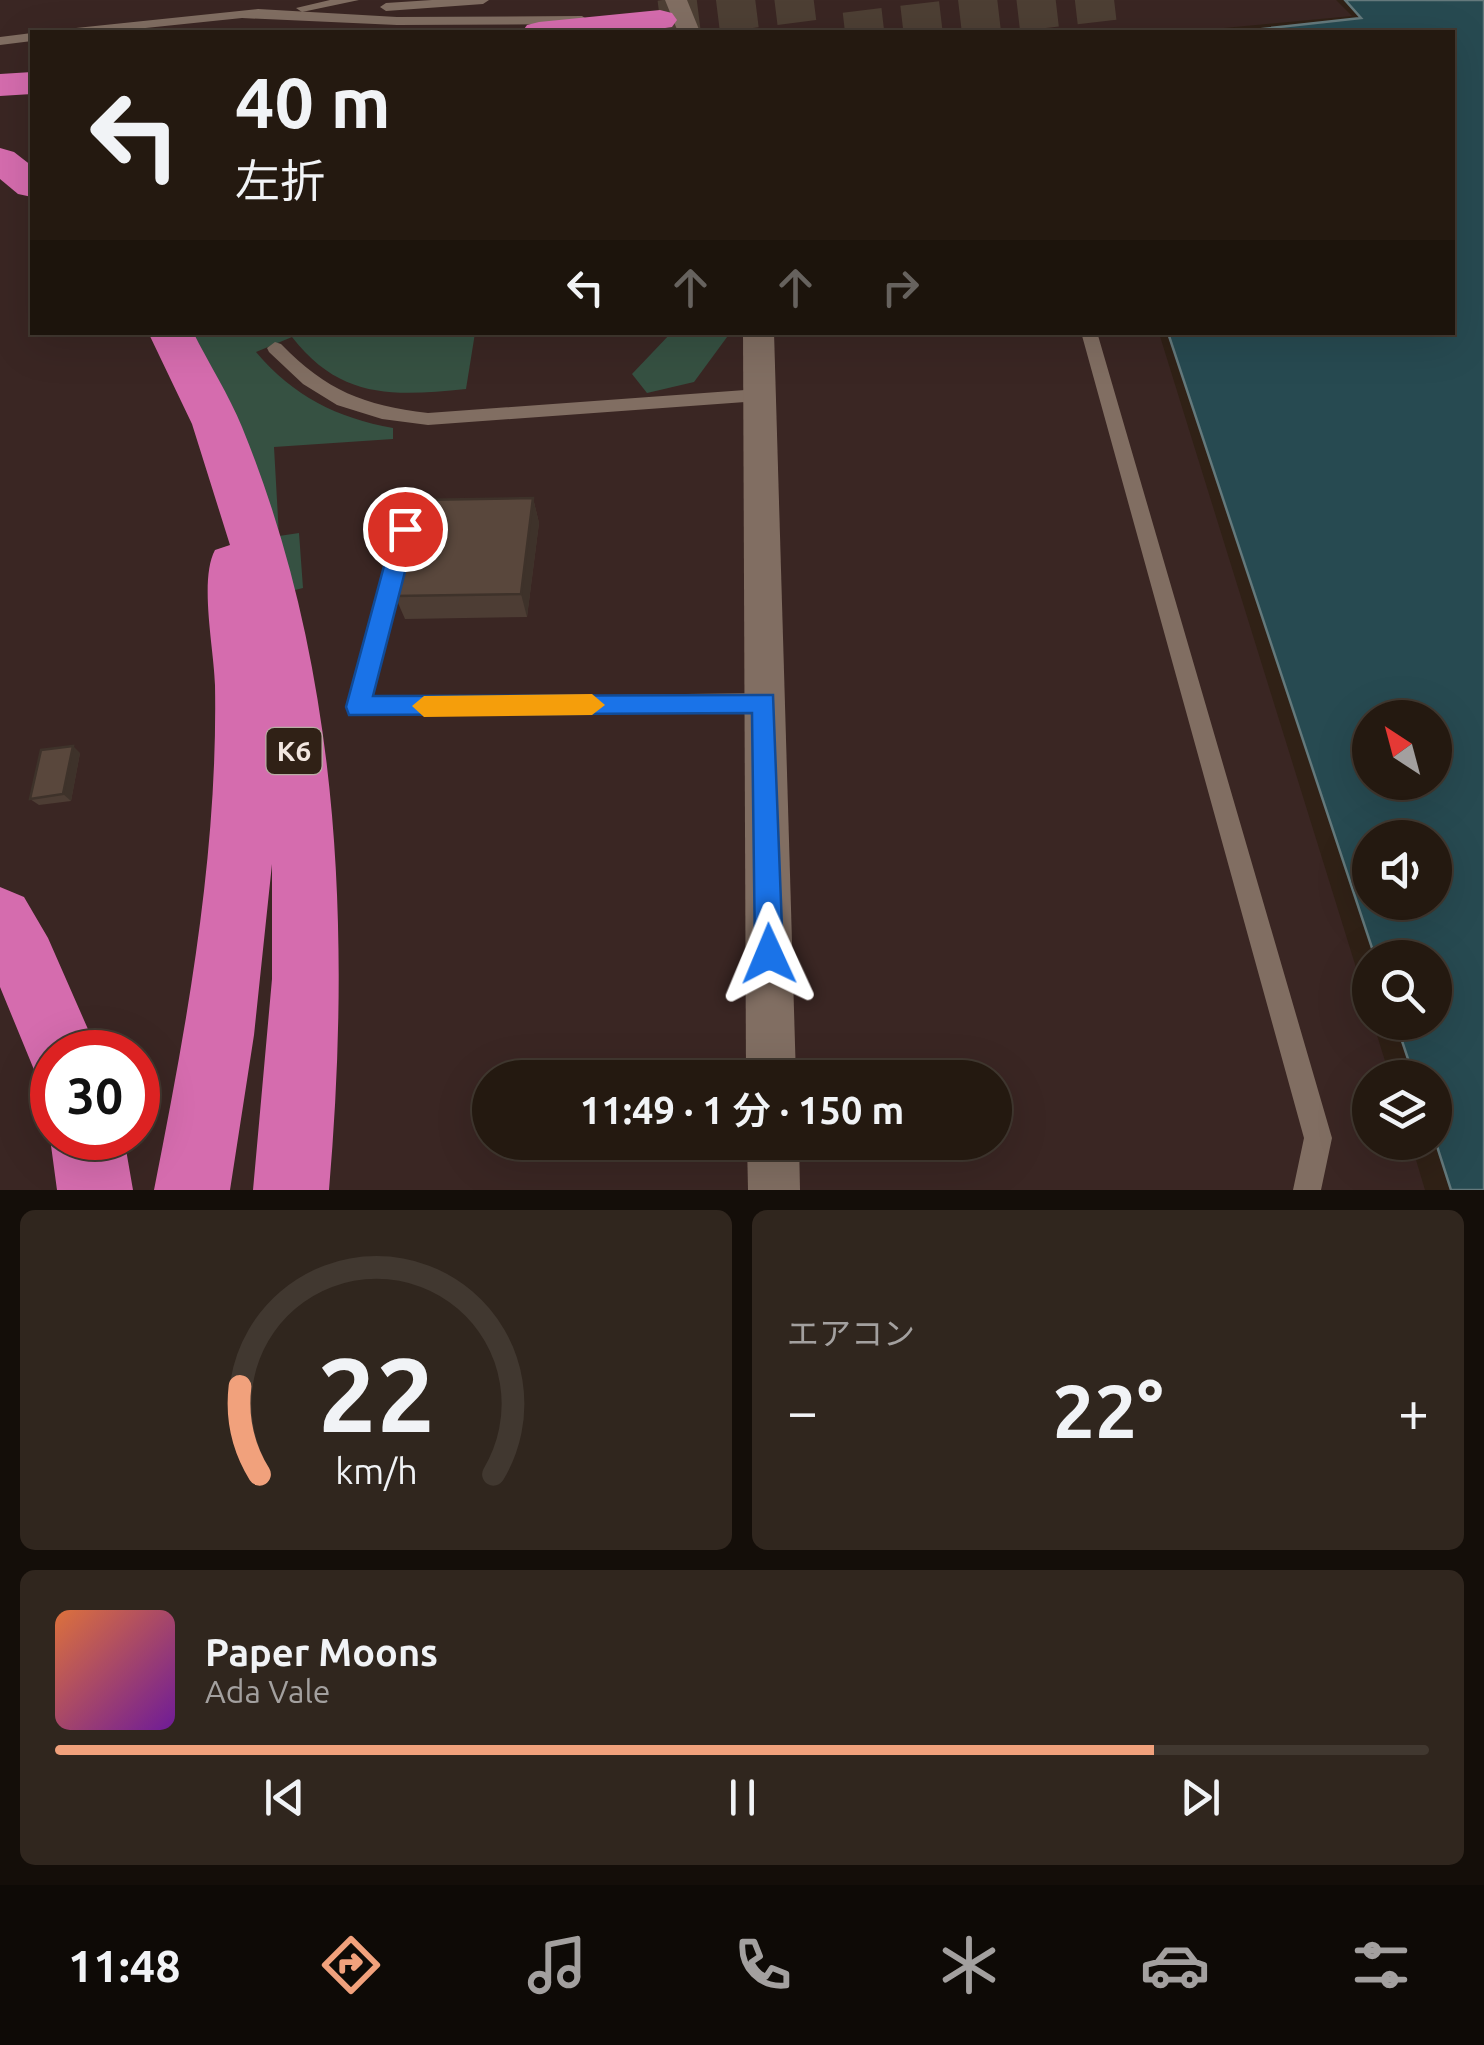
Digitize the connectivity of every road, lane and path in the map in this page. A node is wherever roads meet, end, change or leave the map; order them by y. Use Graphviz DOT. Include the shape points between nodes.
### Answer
graph roads {
  1 [pos="353,0"];
  2 [pos="483,0"];
  3 [pos="386,7"];
  4 [pos="244,15"];
  5 [pos="675,17"];
  6 [pos="93,30"];
  7 [pos="557,30"];
  8 [pos="30,37"];
  9 [pos="0,41"];
  10 [pos="30,71"];
  11 [pos="0,73"];
  12 [pos="30,83"];
  13 [pos="0,86"];
  14 [pos="30,104"];
  15 [pos="0,107"];
  16 [pos="0,146"];
  17 [pos="0,160"];
  18 [pos="30,167"];
  19 [pos="30,183"];
  20 [pos="30,195"];
  21 [pos="0,211"];
  22 [pos="158,335"];
  23 [pos="171,335"];
  24 [pos="758,335"];
  25 [pos="1090,335"];
  26 [pos="274,348"];
  27 [pos="759,395"];
  28 [pos="405,529"];
  29 [pos="764,702"];
  30 [pos="0,920"];
  31 [pos="53,1030"];
  32 [pos="772,1060"];
  33 [pos="90,1160"];
  34 [pos="773,1160"];
  35 [pos="95,1190"];
  36 [pos="192,1190"];
  37 [pos="291,1190"];
  38 [pos="774,1190"];
  39 [pos="1307,1190"];
  1 -- 6 [label="lane"];
  2 -- 3 [label="lane"];
  4 -- 5 [label="lane" via="397,21"];
  5 -- 7 [label="highway"];
  8 -- 9 [label="lane"];
  10 -- 11 [label="highway"];
  12 -- 13 [label="highway"];
  14 -- 15 [label="highway"];
  16 -- 18 [label="highway"];
  17 -- 19 [label="highway"];
  20 -- 21 [label="highway"];
  22 -- 36 [label="highway" via="210,446 238,594 242,858 222,1030"];
  23 -- 37 [label="highway, K6" via="238,484 273,604 289,697 302,821 304,1008"];
  24 -- 27 [label="street"];
  25 -- 39 [label="lane" via="1318,1138"];
  26 -- 27 [label="lane" via="335,399 378,414 428,419"];
  27 -- 29 [label="street"];
  28 -- 29 [label="lane" via="358,707"];
  29 -- 32 [label="street"];
  30 -- 31 [label="highway"];
  33 -- 35 [label="highway"];
  34 -- 38 [label="street"];
}
